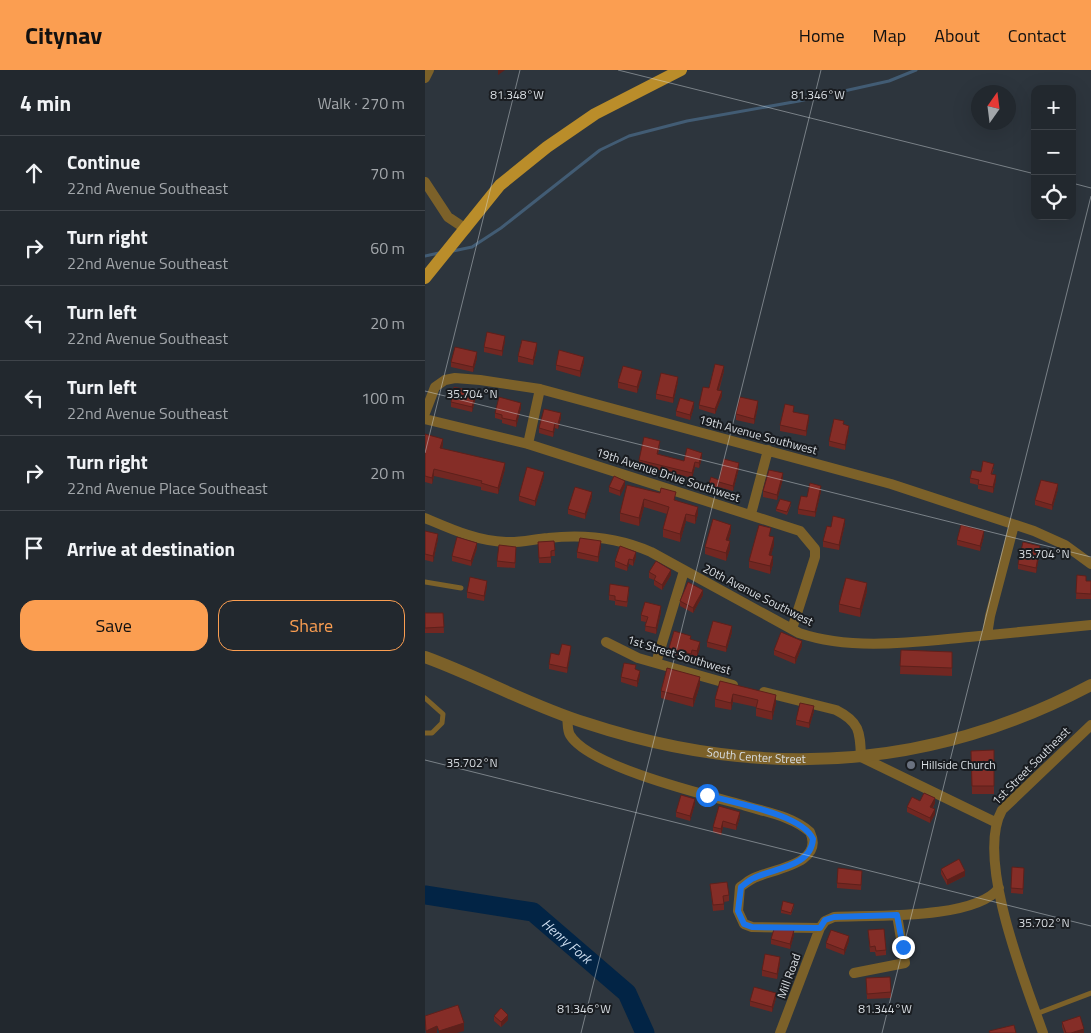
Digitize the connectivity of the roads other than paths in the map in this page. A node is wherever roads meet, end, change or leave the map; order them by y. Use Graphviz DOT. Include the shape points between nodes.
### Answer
graph roads {
  1 [pos="429,70"];
  2 [pos="681,70"];
  3 [pos="425,78"];
  4 [pos="425,182"];
  5 [pos="466,229"];
  6 [pos="425,278"];
  7 [pos="540,389"];
  8 [pos="425,413"];
  9 [pos="425,419"];
  10 [pos="528,444"];
  11 [pos="768,450"];
  12 [pos="751,514"];
  13 [pos="425,518"];
  14 [pos="1015,525"];
  15 [pos="1091,564"];
  16 [pos="684,571"];
  17 [pos="425,582"];
  18 [pos="461,588"];
  19 [pos="1091,625"];
  20 [pos="793,629"];
  21 [pos="987,635"];
  22 [pos="606,642"];
  23 [pos="425,657"];
  24 [pos="656,663"];
  25 [pos="1091,685"];
  26 [pos="425,698"];
  27 [pos="567,716"];
  28 [pos="1091,725"];
  29 [pos="425,733"];
  30 [pos="861,757"];
  31 [pos="995,822"];
  32 [pos="999,888"];
  33 [pos="897,915"];
  34 [pos="820,928"];
  35 [pos="854,972"];
  36 [pos="1091,993"];
  37 [pos="1037,1014"];
  38 [pos="780,1033"];
  39 [pos="1043,1033"];
  1 -- 3 [label="street"];
  2 -- 5 [label="main road" via="595,114 559,138 500,185"];
  4 -- 5 [label="street" via="448,217"];
  5 -- 6 [label="main road"];
  7 -- 8 [label="street, 19th Avenue Southwest" via="487,381 445,380 435,387"];
  7 -- 10 [label="street"];
  7 -- 11 [label="street, 19th Avenue Southwest"];
  9 -- 10 [label="street, 19th Avenue Drive Southwest"];
  10 -- 12 [label="street, 19th Avenue Drive Southwest"];
  11 -- 12 [label="street"];
  11 -- 14 [label="street, 19th Avenue Southwest" via="891,484"];
  12 -- 20 [label="street, 19th Avenue Drive Southwest" via="800,531 815,548"];
  13 -- 16 [label="street, 20th Avenue Southwest" via="488,541 571,536 613,539 651,552"];
  14 -- 15 [label="street, 19th Avenue Southwest" via="1065,545"];
  14 -- 21 [label="street"];
  16 -- 20 [label="street, 20th Avenue Southwest"];
  16 -- 24 [label="street"];
  17 -- 18 [label="lane"];
  19 -- 21 [label="street, 20th Avenue Southwest"];
  20 -- 21 [label="street, 20th Avenue Southwest" via="823,639 877,643"];
  22 -- 24 [label="street, 1st Street Southwest" via="622,652"];
  23 -- 27 [label="street, South Center Street"];
  24 -- 30 [label="street, 1st Street Southwest" via="836,710 853,721 860,733"];
  25 -- 30 [label="street, South Center Street" via="1041,710 985,731 926,746"];
  26 -- 29 [label="lane" via="443,714 442,724 433,733"];
  27 -- 30 [label="street, South Center Street" via="647,741 712,753 794,760"];
  27 -- 34 [label="street" via="572,738 608,762 765,811 805,827 813,839 810,852 801,861 753,878 741,887 738,911 744,924 752,927"];
  28 -- 31 [label="street, 1st Street Southeast" via="1001,810"];
  30 -- 31 [label="street"];
  31 -- 32 [label="street, 1st Street Southeast" via="993,846"];
  32 -- 33 [label="street" via="988,897 956,908"];
  32 -- 37 [label="street, 1st Street Southeast" via="1016,955"];
  33 -- 34 [label="street" via="834,917 825,920"];
  33 -- 35 [label="street" via="905,963"];
  34 -- 38 [label="street, Mill Road"];
  36 -- 37 [label="lane"];
  37 -- 39 [label="street, 1st Street Southeast"];
}
